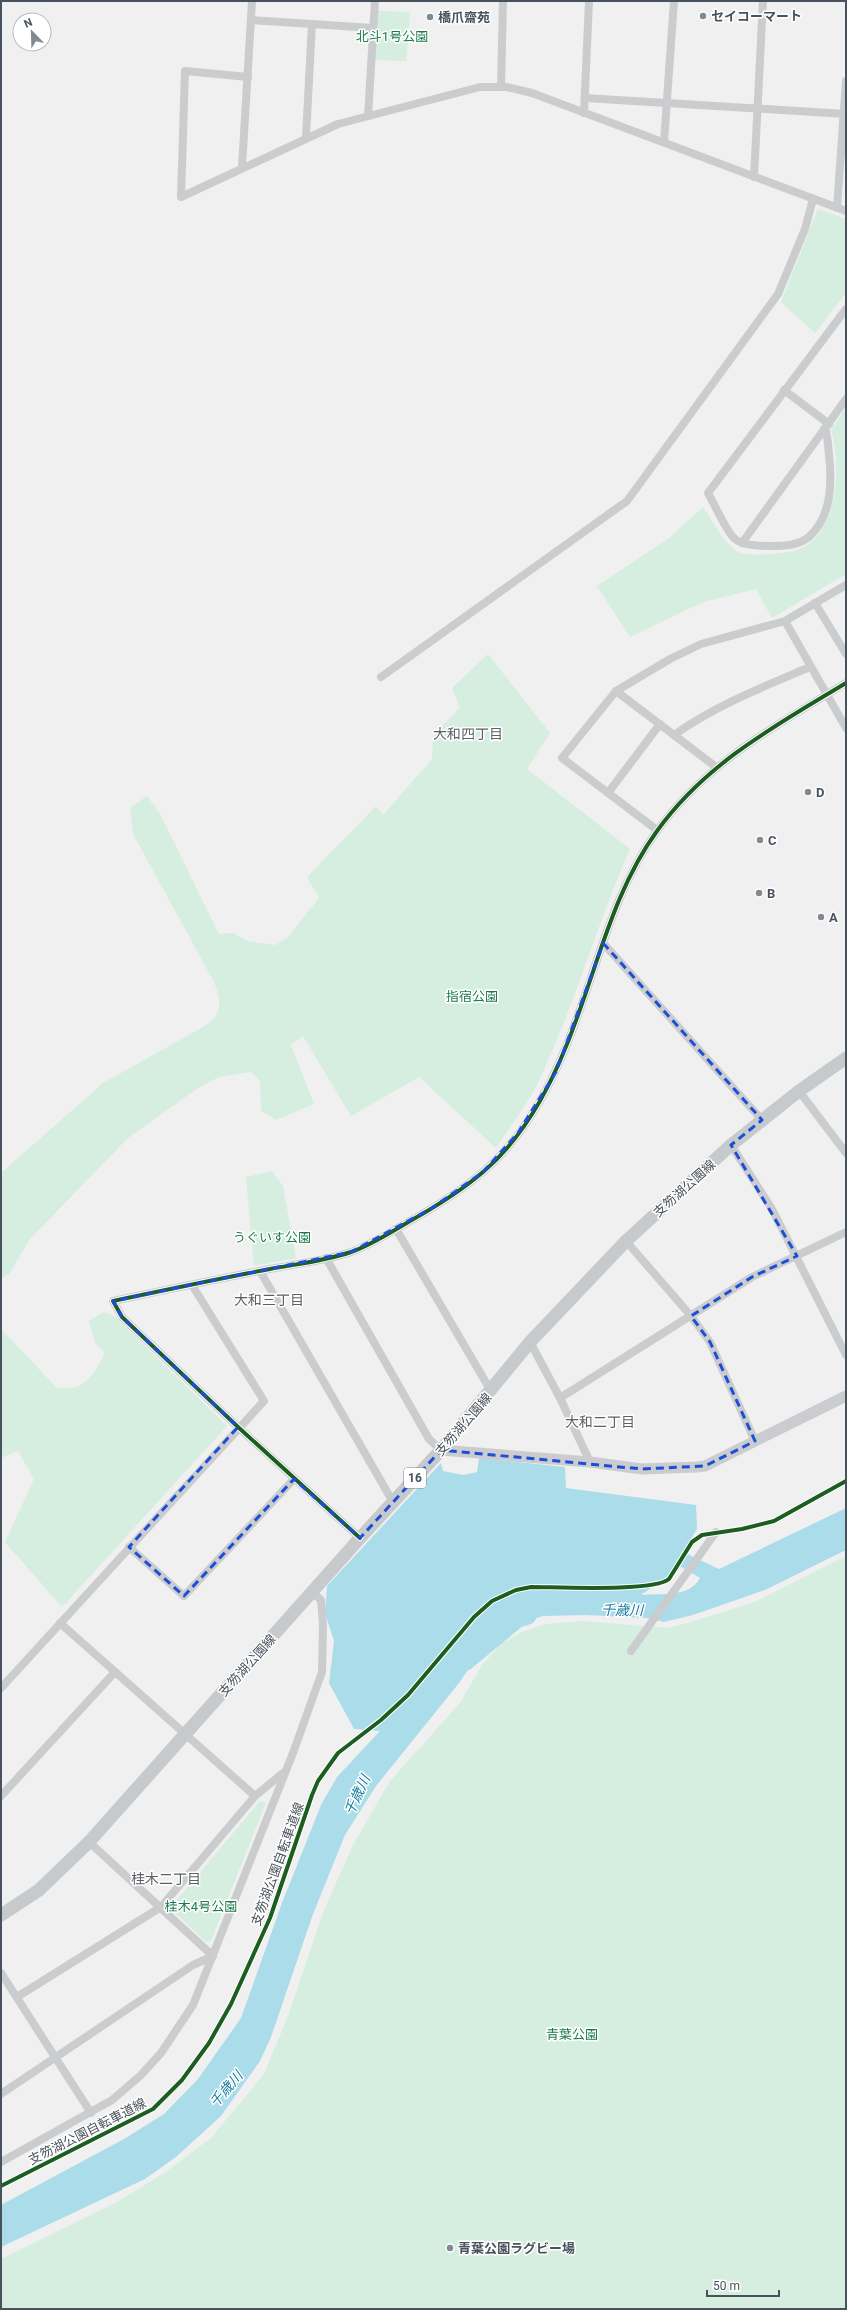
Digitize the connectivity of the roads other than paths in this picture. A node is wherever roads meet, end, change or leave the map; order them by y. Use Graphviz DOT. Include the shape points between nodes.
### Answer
graph roads {
  1 [pos="252,1"];
  2 [pos="375,1"];
  3 [pos="504,1"];
  4 [pos="589,1"];
  5 [pos="674,1"];
  6 [pos="763,1"];
  7 [pos="251,20"];
  8 [pos="312,24"];
  9 [pos="373,28"];
  10 [pos="248,77"];
  11 [pos="846,81"];
  12 [pos="501,87"];
  13 [pos="585,98"];
  14 [pos="666,103"];
  15 [pos="758,108"];
  16 [pos="584,113"];
  17 [pos="845,114"];
  18 [pos="368,116"];
  19 [pos="306,137"];
  20 [pos="664,142"];
  21 [pos="242,167"];
  22 [pos="754,177"];
  23 [pos="813,199"];
  24 [pos="837,208"];
  25 [pos="846,211"];
  26 [pos="845,311"];
  27 [pos="784,390"];
  28 [pos="846,399"];
  29 [pos="827,426"];
  30 [pos="742,543"];
  31 [pos="846,585"];
  32 [pos="815,604"];
  33 [pos="785,622"];
  34 [pos="846,654"];
  35 [pos="810,667"];
  36 [pos="381,677"];
  37 [pos="846,683"];
  38 [pos="616,691"];
  39 [pos="826,695"];
  40 [pos="660,724"];
  41 [pos="846,728"];
  42 [pos="674,735"];
  43 [pos="716,767"];
  44 [pos="608,793"];
  45 [pos="657,830"];
  46 [pos="603,943"];
  47 [pos="846,1058"];
  48 [pos="799,1091"];
  49 [pos="762,1120"];
  50 [pos="731,1145"];
  51 [pos="846,1152"];
  52 [pos="396,1229"];
  53 [pos="846,1232"];
  54 [pos="626,1241"];
  55 [pos="797,1256"];
  56 [pos="326,1258"];
  57 [pos="260,1271"];
  58 [pos="192,1285"];
  59 [pos="691,1316"];
  60 [pos="530,1342"];
  61 [pos="846,1355"];
  62 [pos="491,1391"];
  63 [pos="846,1396"];
  64 [pos="560,1398"];
  65 [pos="238,1427"];
  66 [pos="755,1441"];
  67 [pos="441,1450"];
  68 [pos="590,1462"];
  69 [pos="294,1479"];
  70 [pos="393,1502"];
  71 [pos="714,1536"];
  72 [pos="360,1538"];
  73 [pos="129,1547"];
  74 [pos="312,1592"];
  75 [pos="60,1623"];
  76 [pos="631,1651"];
  77 [pos="115,1672"];
  78 [pos="1,1688"];
  79 [pos="186,1734"];
  80 [pos="284,1773"];
  81 [pos="1,1796"];
  82 [pos="255,1796"];
  83 [pos="88,1842"];
  84 [pos="161,1907"];
  85 [pos="1,1915"];
  86 [pos="213,1956"];
  87 [pos="1,1973"];
  88 [pos="17,1997"];
  89 [pos="56,2058"];
  90 [pos="1,2094"];
  91 [pos="91,2112"];
  92 [pos="1,2162"];
  1 -- 7 [label="street"];
  2 -- 9 [label="street"];
  3 -- 12 [label="street"];
  4 -- 13 [label="street"];
  5 -- 14 [label="street"];
  6 -- 15 [label="street"];
  7 -- 8 [label="street"];
  7 -- 10 [label="street"];
  8 -- 9 [label="street"];
  8 -- 19 [label="street"];
  9 -- 18 [label="street"];
  10 -- 21 [label="street"];
  10 -- 21 [label="street" via="185,71 181,197"];
  11 -- 17 [label="street"];
  12 -- 16 [label="street" via="532,93"];
  12 -- 18 [label="street" via="480,87 443,95"];
  13 -- 14 [label="street"];
  13 -- 16 [label="street"];
  14 -- 15 [label="street"];
  14 -- 20 [label="street"];
  15 -- 17 [label="street"];
  15 -- 22 [label="street"];
  16 -- 20 [label="street"];
  17 -- 24 [label="street"];
  18 -- 19 [label="street" via="338,124"];
  19 -- 21 [label="street"];
  20 -- 22 [label="street"];
  22 -- 23 [label="street"];
  23 -- 24 [label="street"];
  23 -- 36 [label="street" via="805,229 778,294 627,501"];
  24 -- 25 [label="street"];
  26 -- 27 [label="street"];
  27 -- 29 [label="street"];
  27 -- 30 [label="street" via="708,493 734,538"];
  28 -- 29 [label="street"];
  29 -- 30 [label="street"];
  29 -- 30 [label="street" via="830,493 824,512 810,536 798,543 784,546"];
  31 -- 32 [label="street"];
  32 -- 33 [label="street"];
  32 -- 34 [label="street"];
  33 -- 35 [label="street"];
  33 -- 38 [label="street" via="701,644"];
  35 -- 39 [label="street"];
  35 -- 42 [label="street" via="738,697 698,718"];
  37 -- 39 [label="street"];
  38 -- 40 [label="street"];
  38 -- 44 [label="street" via="562,758"];
  39 -- 41 [label="street"];
  39 -- 43 [label="street" via="732,754"];
  40 -- 42 [label="street"];
  40 -- 44 [label="street"];
  42 -- 43 [label="street"];
  43 -- 45 [label="street" via="676,806"];
  44 -- 45 [label="street"];
  45 -- 46 [label="street" via="632,868"];
  46 -- 49 [label="street"];
  46 -- 52 [label="street" via="556,1072 532,1115 484,1172"];
  47 -- 48 [label="main road, 支笏湖公園線 / 16"];
  48 -- 49 [label="main road, 支笏湖公園線 / 16"];
  48 -- 51 [label="street"];
  49 -- 50 [label="main road, 支笏湖公園線 / 16"];
  50 -- 54 [label="main road, 支笏湖公園線 / 16"];
  50 -- 55 [label="street" via="772,1209"];
  52 -- 56 [label="street" via="351,1252"];
  52 -- 62 [label="street"];
  53 -- 55 [label="street"];
  54 -- 59 [label="street"];
  54 -- 60 [label="main road, 支笏湖公園線 / 16"];
  55 -- 59 [label="street" via="762,1271"];
  55 -- 61 [label="street"];
  56 -- 57 [label="street"];
  56 -- 67 [label="street" via="429,1439"];
  57 -- 58 [label="street"];
  57 -- 70 [label="street"];
  58 -- 65 [label="street" via="264,1401"];
  58 -- 65 [label="street" via="113,1302 122,1317"];
  59 -- 64 [label="street"];
  59 -- 66 [label="street" via="710,1342"];
  60 -- 62 [label="main road, 支笏湖公園線 / 16"];
  60 -- 64 [label="street"];
  62 -- 67 [label="main road, 支笏湖公園線 / 16"];
  63 -- 66 [label="street"];
  64 -- 68 [label="street"];
  65 -- 69 [label="street"];
  65 -- 73 [label="street"];
  66 -- 68 [label="street" via="705,1466 642,1469"];
  67 -- 68 [label="street"];
  67 -- 70 [label="main road, 支笏湖公園線 / 16"];
  69 -- 72 [label="street"];
  69 -- 73 [label="street" via="184,1596"];
  70 -- 72 [label="main road, 支笏湖公園線 / 16"];
  71 -- 76 [label="street"];
  72 -- 74 [label="main road, 支笏湖公園線 / 16"];
  73 -- 75 [label="street"];
  74 -- 79 [label="main road, 支笏湖公園線 / 16"];
  74 -- 80 [label="street" via="321,1600 322,1672"];
  75 -- 77 [label="street"];
  75 -- 78 [label="street"];
  77 -- 79 [label="street"];
  77 -- 81 [label="street"];
  79 -- 82 [label="street"];
  79 -- 83 [label="main road, 支笏湖公園線 / 16"];
  80 -- 82 [label="street"];
  80 -- 86 [label="street"];
  82 -- 84 [label="street"];
  83 -- 84 [label="street"];
  83 -- 85 [label="main road, 支笏湖公園線 / 16" via="39,1890"];
  84 -- 86 [label="street"];
  84 -- 88 [label="street"];
  86 -- 89 [label="street" via="193,1965"];
  86 -- 91 [label="street" via="193,2005 161,2053 140,2076 112,2100"];
  87 -- 88 [label="street"];
  88 -- 89 [label="street"];
  89 -- 90 [label="street"];
  89 -- 91 [label="street"];
  91 -- 92 [label="street"];
}
